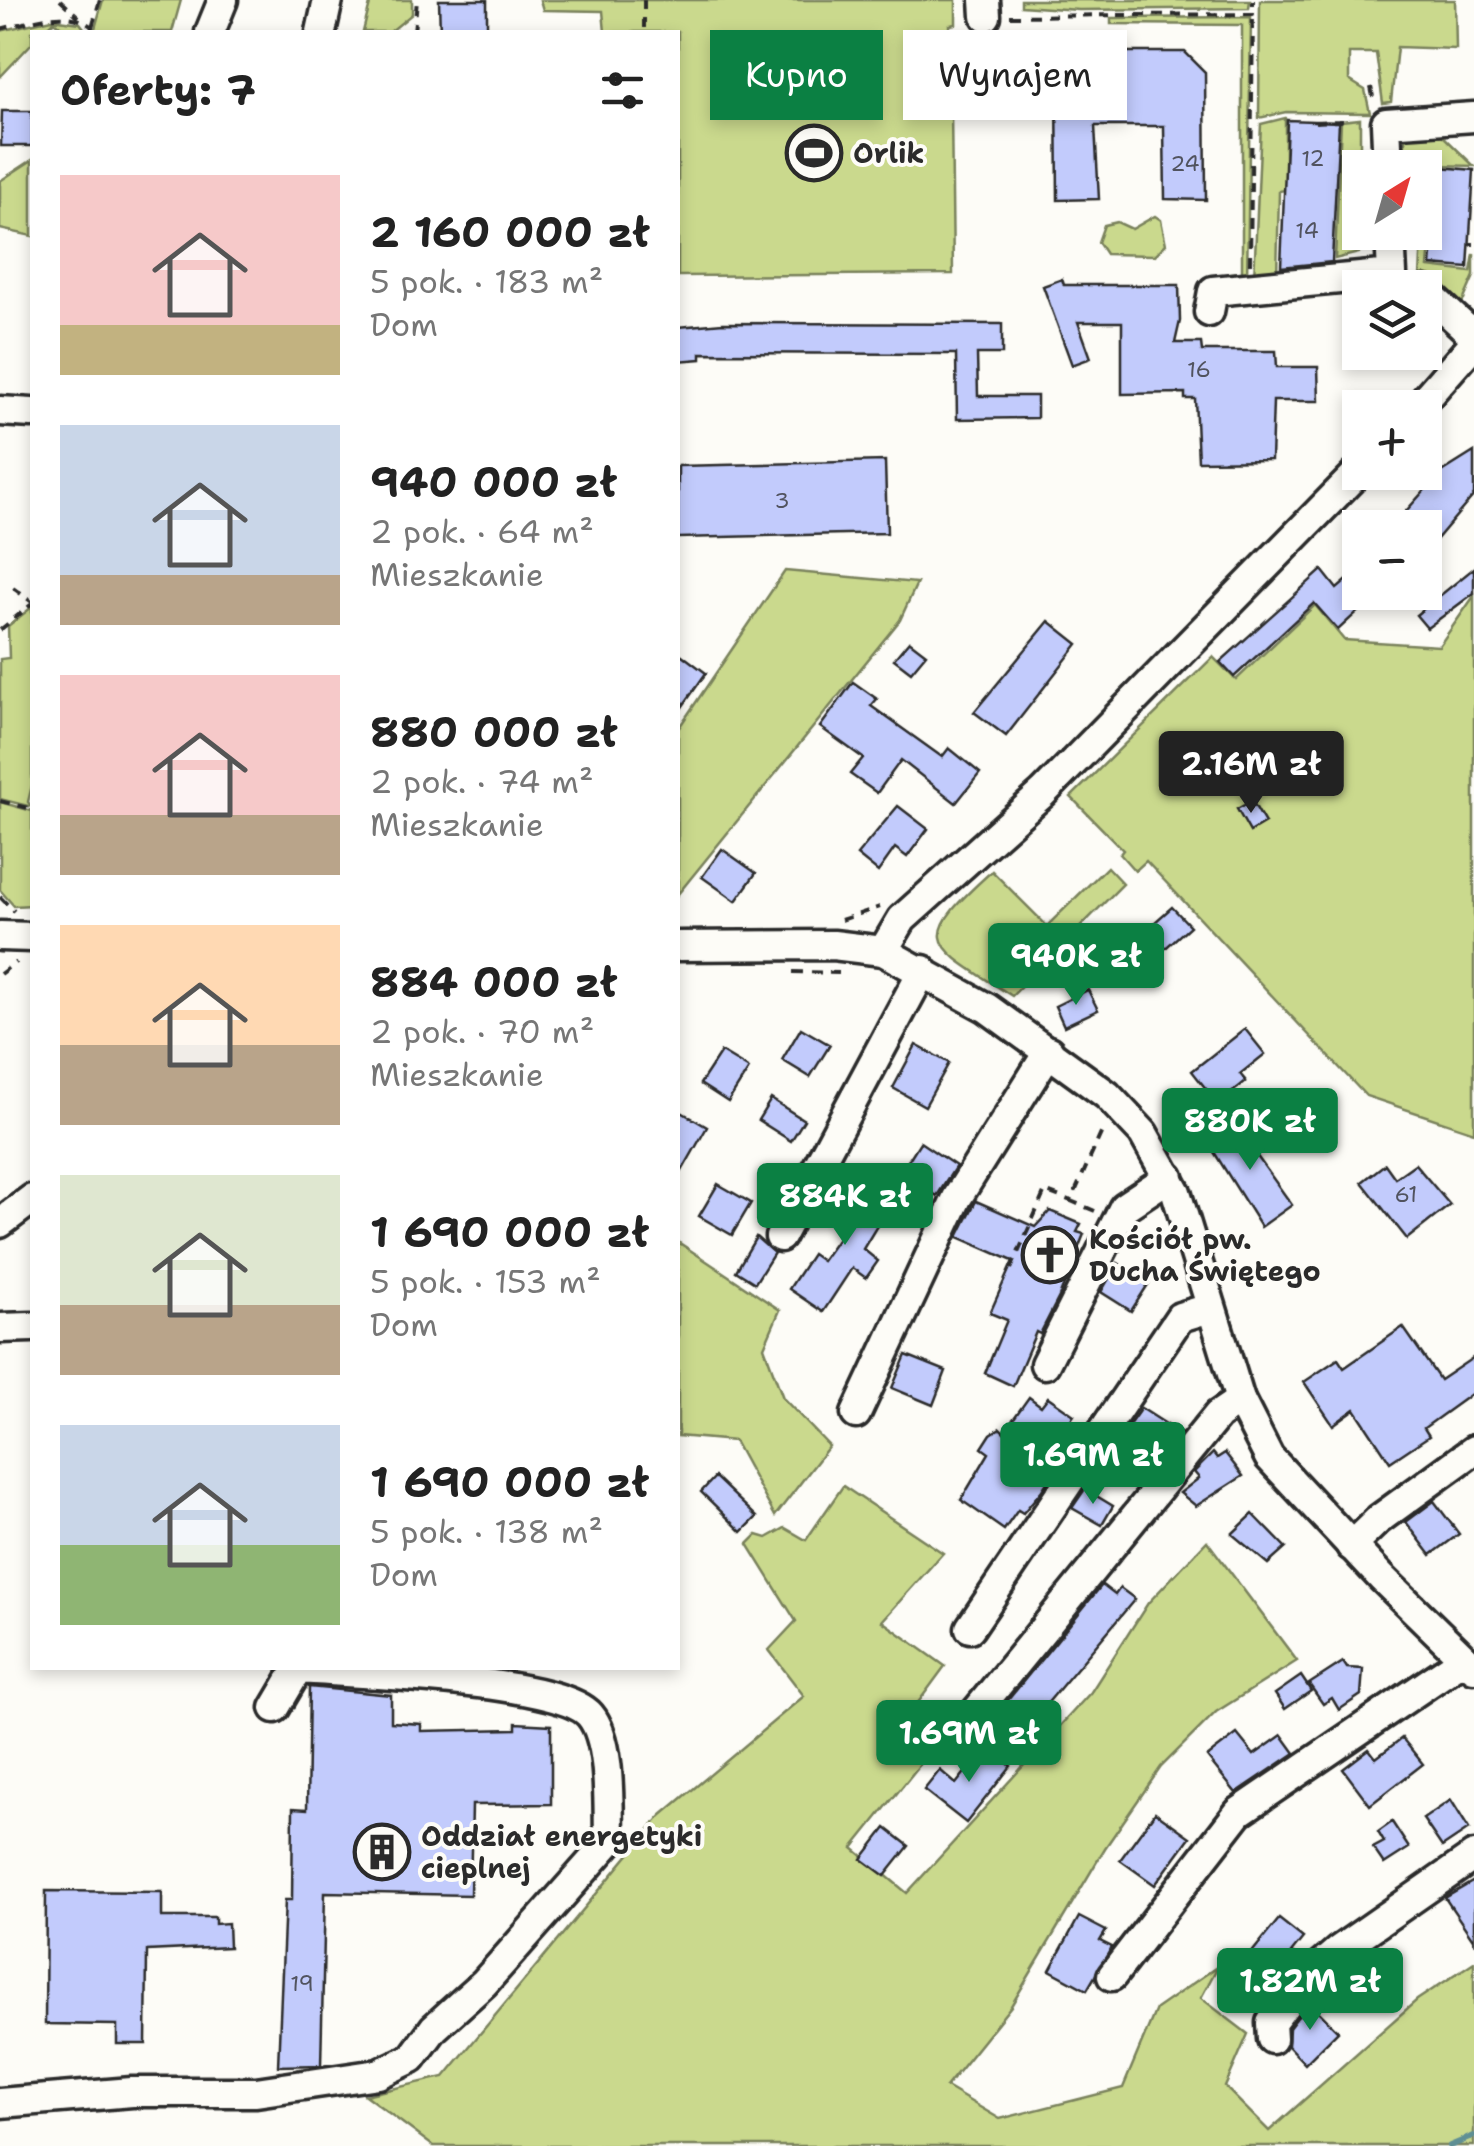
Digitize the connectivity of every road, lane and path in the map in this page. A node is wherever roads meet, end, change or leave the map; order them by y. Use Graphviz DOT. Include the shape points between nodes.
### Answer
graph roads {
  1 [pos="60,0"];
  2 [pos="100,0"];
  3 [pos="328,0"];
  4 [pos="417,0"];
  5 [pos="644,0"];
  6 [pos="1253,0"];
  7 [pos="985,8"];
  8 [pos="1253,14"];
  9 [pos="81,18"];
  10 [pos="0,29"];
  11 [pos="91,30"];
  12 [pos="322,30"];
  13 [pos="414,30"];
  14 [pos="644,30"];
  15 [pos="1341,116"];
  16 [pos="1474,117"];
  17 [pos="1316,122"];
  18 [pos="1387,150"];
  19 [pos="1342,279"];
  20 [pos="1250,287"];
  21 [pos="1442,307"];
  22 [pos="1209,312"];
  23 [pos="1474,336"];
  24 [pos="1474,343"];
  25 [pos="1433,390"];
  26 [pos="0,411"];
  27 [pos="30,413"];
  28 [pos="1342,488"];
  29 [pos="12,588"];
  30 [pos="30,602"];
  31 [pos="30,605"];
  32 [pos="0,630"];
  33 [pos="0,801"];
  34 [pos="30,808"];
  35 [pos="0,897"];
  36 [pos="882,906"];
  37 [pos="12,910"];
  38 [pos="828,924"];
  39 [pos="0,936"];
  40 [pos="680,946"];
  41 [pos="29,950"];
  42 [pos="883,951"];
  43 [pos="922,970"];
  44 [pos="783,972"];
  45 [pos="857,973"];
  46 [pos="0,974"];
  47 [pos="1049,1051"];
  48 [pos="1108,1121"];
  49 [pos="1169,1178"];
  50 [pos="30,1200"];
  51 [pos="1070,1201"];
  52 [pos="1100,1213"];
  53 [pos="0,1223"];
  54 [pos="780,1237"];
  55 [pos="1011,1269"];
  56 [pos="1210,1308"];
  57 [pos="30,1327"];
  58 [pos="0,1328"];
  59 [pos="1045,1364"];
  60 [pos="1240,1400"];
  61 [pos="856,1414"];
  62 [pos="1474,1450"];
  63 [pos="1351,1546"];
  64 [pos="970,1628"];
  65 [pos="1469,1663"];
  66 [pos="297,1670"];
  67 [pos="312,1670"];
  68 [pos="276,1708"];
  69 [pos="957,1735"];
  70 [pos="1474,1856"];
  71 [pos="1112,1976"];
  72 [pos="1272,2040"];
  73 [pos="0,2104"];
  1 -- 9 [label="path"];
  2 -- 11 [label="path"];
  3 -- 12 [label="street"];
  4 -- 13 [label="path"];
  5 -- 14 [label="path"];
  6 -- 8 [label="path"];
  7 -- 8 [label="path"];
  8 -- 20 [label="path"];
  9 -- 10 [label="path"];
  9 -- 11 [label="path"];
  15 -- 17 [label="path"];
  16 -- 18 [label="street" via="1386,123"];
  19 -- 20 [label="street"];
  20 -- 22 [label="street" via="1213,290"];
  21 -- 23 [label="street"];
  24 -- 25 [label="street"];
  26 -- 27 [label="street"];
  28 -- 42 [label="street" via="1044,793 902,919"];
  29 -- 30 [label="path"];
  31 -- 32 [label="path"];
  33 -- 34 [label="path"];
  35 -- 37 [label="path"];
  36 -- 38 [label="path"];
  39 -- 41 [label="street"];
  40 -- 42 [label="street" via="834,944"];
  41 -- 46 [label="path"];
  42 -- 43 [label="street"];
  43 -- 47 [label="street"];
  43 -- 54 [label="street"];
  44 -- 45 [label="path"];
  47 -- 49 [label="street" via="1143,1133"];
  47 -- 61 [label="street" via="957,1198"];
  48 -- 51 [label="path"];
  49 -- 56 [label="street"];
  49 -- 59 [label="street" via="1124,1207"];
  50 -- 53 [label="street"];
  51 -- 52 [label="path"];
  51 -- 55 [label="path" via="1045,1190"];
  56 -- 60 [label="street"];
  56 -- 64 [label="street" via="1180,1317"];
  57 -- 58 [label="street"];
  60 -- 63 [label="street" via="1270,1457"];
  60 -- 69 [label="street" via="1218,1415"];
  62 -- 63 [label="street"];
  63 -- 65 [label="street"];
  65 -- 71 [label="street" via="1240,1812"];
  66 -- 68 [label="street"];
  67 -- 73 [label="street" via="559,1696 590,1716 606,1762 609,1842 412,2058 378,2074 256,2092 132,2092"];
  70 -- 72 [label="street" via="1304,1980 1271,2023"];
}
